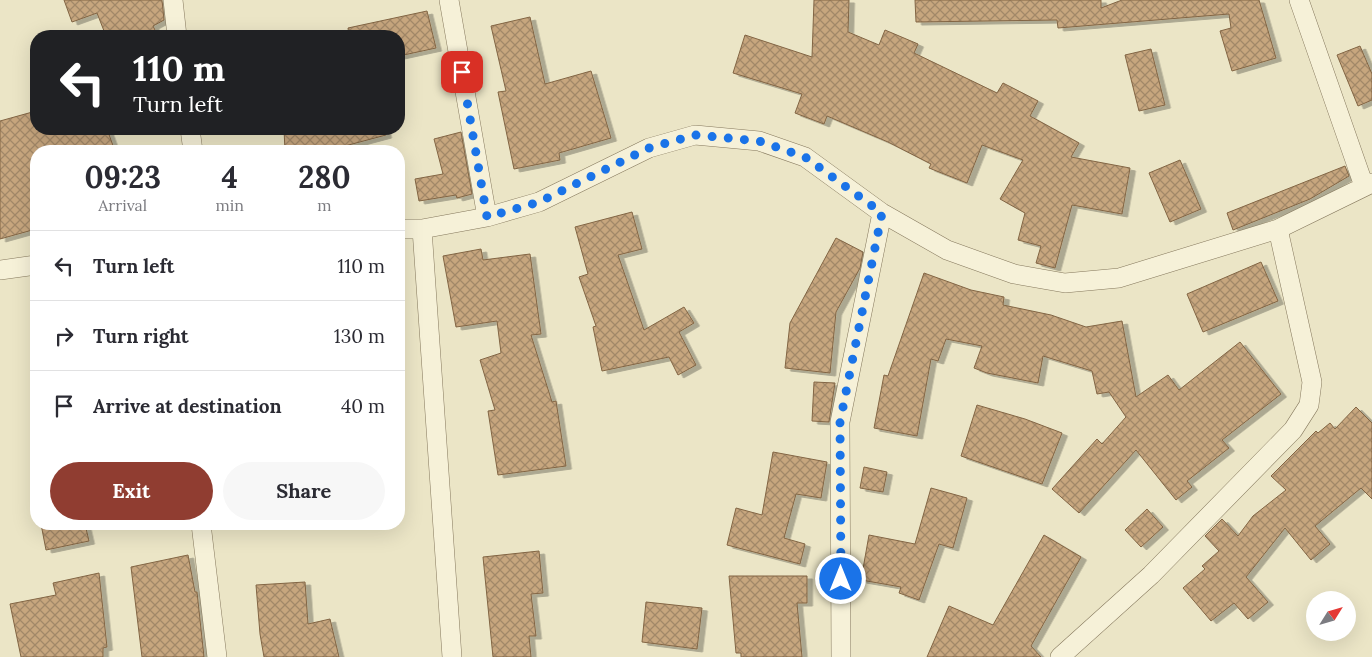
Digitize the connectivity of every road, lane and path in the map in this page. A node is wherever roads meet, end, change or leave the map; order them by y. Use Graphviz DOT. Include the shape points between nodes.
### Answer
graph roads {
  1 [pos="173,0"];
  2 [pos="449,0"];
  3 [pos="1299,0"];
  4 [pos="177,30"];
  5 [pos="1368,184"];
  6 [pos="882,213"];
  7 [pos="487,217"];
  8 [pos="405,229"];
  9 [pos="422,229"];
  10 [pos="1278,229"];
  11 [pos="30,266"];
  12 [pos="0,270"];
  13 [pos="202,530"];
  14 [pos="217,657"];
  15 [pos="452,657"];
  16 [pos="842,657"];
  17 [pos="1060,657"];
  1 -- 4 [label="street"];
  2 -- 7 [label="street"];
  3 -- 5 [label="street"];
  5 -- 10 [label="street"];
  6 -- 7 [label="street" via="805,157 759,141 695,135 649,148 539,202"];
  6 -- 10 [label="street" via="947,250 1014,274 1066,283 1119,278"];
  6 -- 16 [label="street" via="840,422"];
  7 -- 9 [label="street"];
  8 -- 9 [label="street"];
  9 -- 15 [label="street"];
  10 -- 17 [label="street" via="1312,382 1309,405 1292,430 1152,575"];
  11 -- 12 [label="street"];
  13 -- 14 [label="street"];
}
